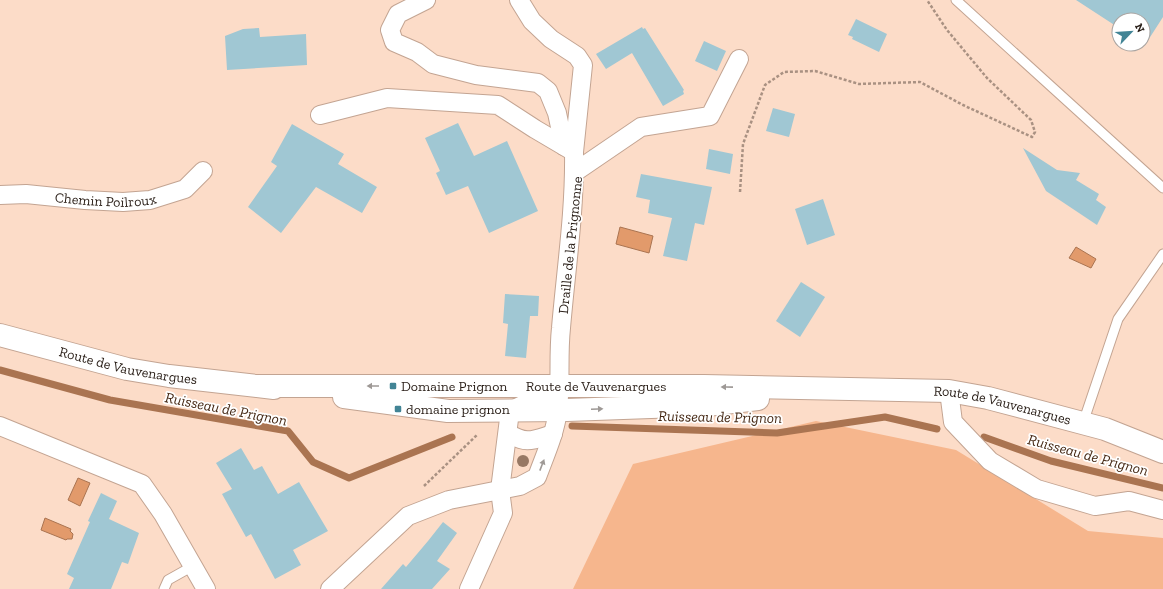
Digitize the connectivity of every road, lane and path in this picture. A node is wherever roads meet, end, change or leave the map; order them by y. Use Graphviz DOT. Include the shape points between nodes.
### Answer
graph roads {
  1 [pos="426,0"];
  2 [pos="519,0"];
  3 [pos="927,0"];
  4 [pos="956,0"];
  5 [pos="739,59"];
  6 [pos="320,115"];
  7 [pos="570,149"];
  8 [pos="203,171"];
  9 [pos="575,172"];
  10 [pos="1163,188"];
  11 [pos="740,192"];
  12 [pos="0,195"];
  13 [pos="1163,254"];
  14 [pos="0,334"];
  15 [pos="259,386"];
  16 [pos="559,387"];
  17 [pos="836,389"];
  18 [pos="949,391"];
  19 [pos="510,411"];
  20 [pos="558,411"];
  21 [pos="1083,423"];
  22 [pos="0,426"];
  23 [pos="480,431"];
  24 [pos="508,433"];
  25 [pos="553,434"];
  26 [pos="1163,452"];
  27 [pos="500,490"];
  28 [pos="1163,510"];
  29 [pos="408,516"];
  30 [pos="193,566"];
  31 [pos="164,589"];
  32 [pos="206,589"];
  33 [pos="330,589"];
  34 [pos="469,589"];
  1 -- 7 [label="street" via="398,14 390,30 394,42 417,52 433,64 476,75 538,83 548,91"];
  2 -- 7 [label="street" via="532,21 551,40 577,56 583,66"];
  3 -- 11 [label="path" via="947,30 982,72 1031,120 1035,132 1032,137 920,82 859,84 815,71 784,72 765,85 743,144"];
  4 -- 10 [label="lane"];
  5 -- 9 [label="street, Draille de la Prignonne" via="710,116 641,127"];
  6 -- 7 [label="street" via="387,98 498,106"];
  7 -- 9 [label="street"];
  8 -- 12 [label="street, Chemin Poilroux" via="185,189 150,200 123,202 26,194"];
  9 -- 16 [label="street, Draille de la Prignonne" via="561,329"];
  13 -- 21 [label="lane" via="1118,319"];
  14 -- 15 [label="main road, Route de Vauvenargues" via="127,369"];
  16 -- 15 [label="main road, Route de Vauvenargues, one-way"];
  15 -- 19 [label="main road, Route de Vauvenargues" via="448,411"];
  17 -- 16 [label="main road, Route de Vauvenargues, one-way" via="704,386"];
  16 -- 19 [label="street"];
  16 -- 20 [label="street, Draille de la Prignonne"];
  17 -- 18 [label="main road, Route de Vauvenargues"];
  20 -- 17 [label="main road, Route de Vauvenargues, one-way" via="708,405"];
  18 -- 21 [label="main road, Route de Vauvenargues" via="988,398"];
  18 -- 28 [label="street" via="953,422 990,461 1037,489 1095,506 1129,501"];
  19 -- 20 [label="main road, Route de Vauvenargues"];
  19 -- 24 [label="street"];
  20 -- 25 [label="street, Draille de la Prignonne"];
  21 -- 26 [label="main road, Route de Vauvenargues"];
  22 -- 30 [label="street" via="142,484"];
  23 -- 29 [label="path" via="407,502"];
  24 -- 25 [label="street" via="528,441"];
  24 -- 27 [label="street"];
  27 -- 25 [label="street, Draille de la Prignonne, one-way" via="520,486 537,477"];
  27 -- 29 [label="street" via="448,500"];
  27 -- 34 [label="street" via="503,513"];
  29 -- 33 [label="street"];
  30 -- 31 [label="lane" via="168,580"];
  30 -- 32 [label="street"];
}
